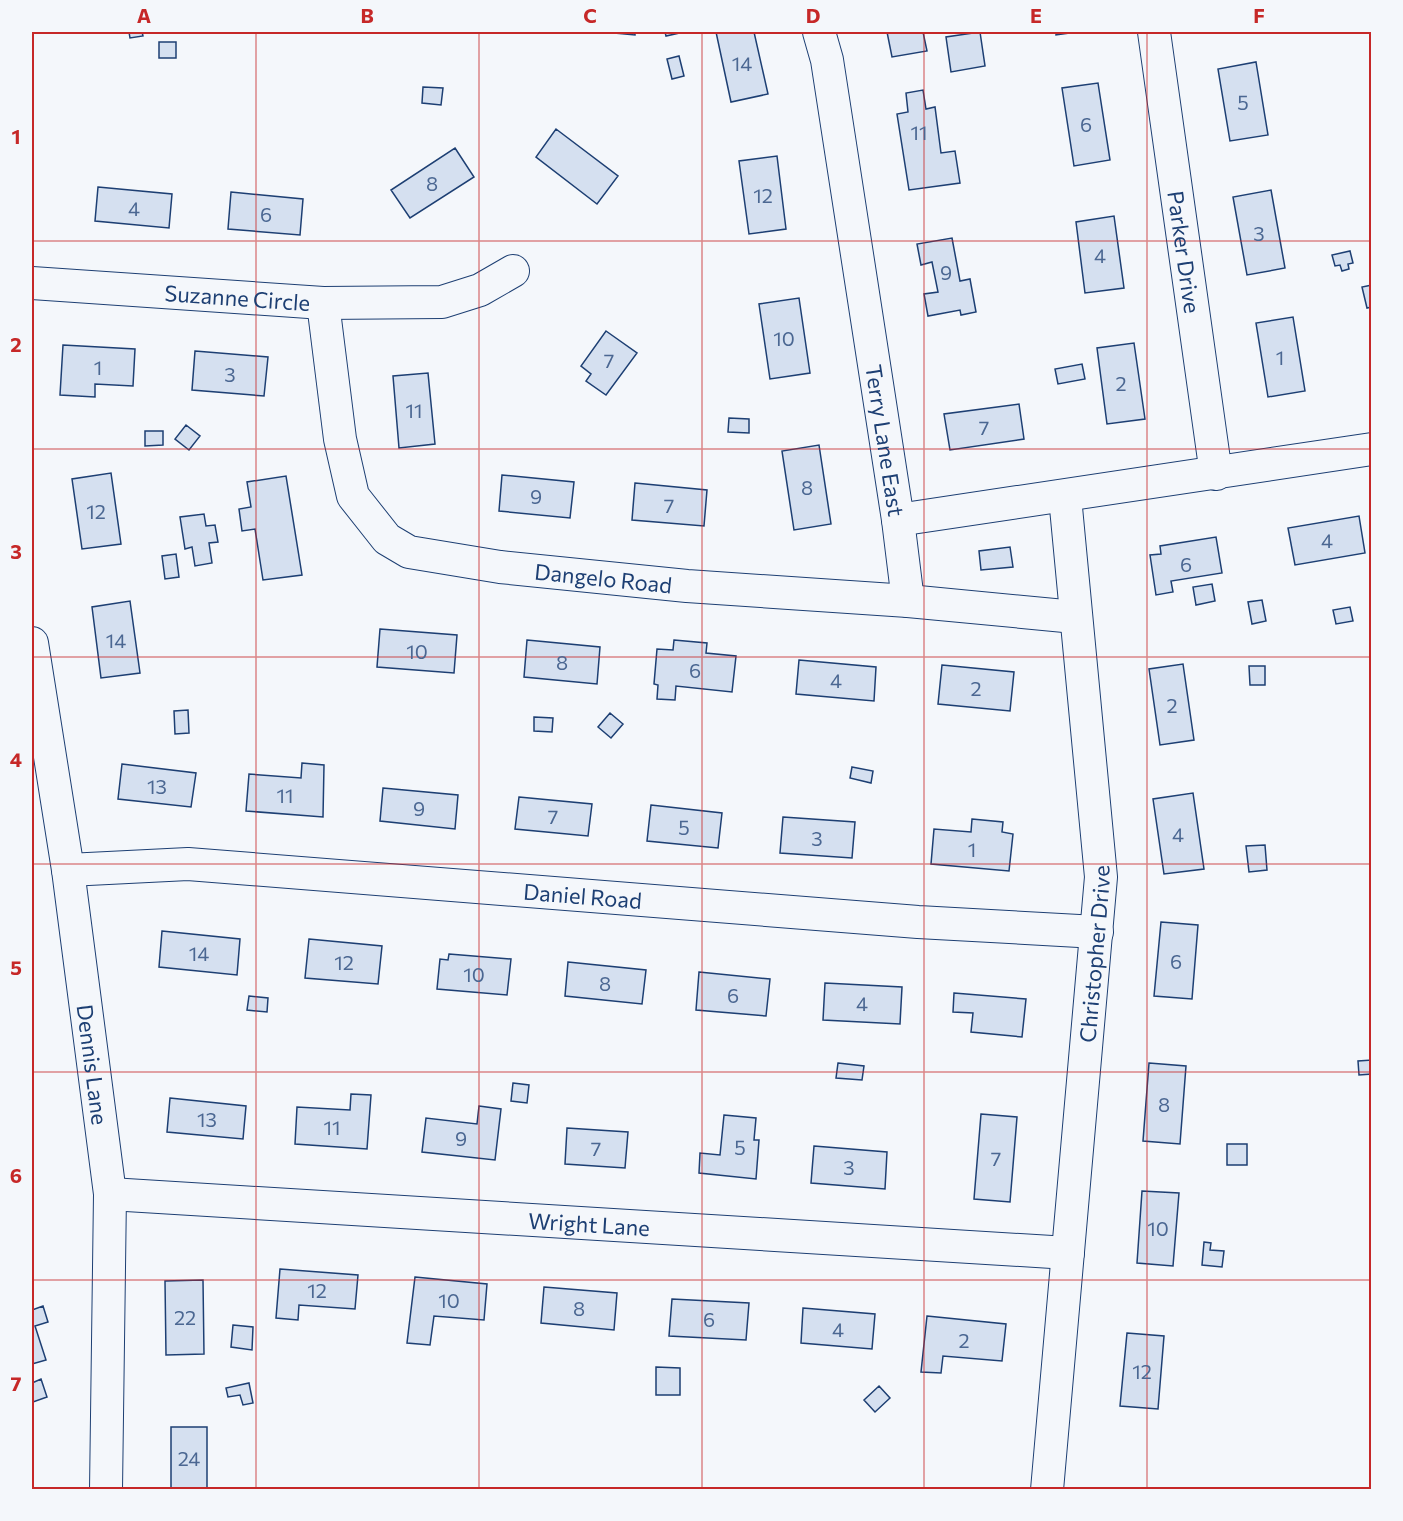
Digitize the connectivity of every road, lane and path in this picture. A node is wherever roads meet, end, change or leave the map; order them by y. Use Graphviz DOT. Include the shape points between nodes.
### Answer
graph roads {
  1 [pos="819,32"];
  2 [pos="1154,32"];
  3 [pos="513,271"];
  4 [pos="32,283"];
  5 [pos="323,303"];
  6 [pos="1371,449"];
  7 [pos="1216,474"];
  8 [pos="1065,496"];
  9 [pos="898,520"];
  10 [pos="908,602"];
  11 [pos="1075,617"];
  12 [pos="32,643"];
  13 [pos="68,870"];
  14 [pos="1097,932"];
  15 [pos="110,1194"];
  16 [pos="1068,1253"];
  17 [pos="106,1490"];
  18 [pos="1047,1490"];
  1 -- 9 [label="street, Terry Lane East" via="827,60"];
  2 -- 7 [label="street, Parker Drive"];
  3 -- 5 [label="street, Suzanne Circle" via="480,290 442,302"];
  4 -- 5 [label="street, Suzanne Circle"];
  5 -- 10 [label="street, Dangelo Road" via="340,439 353,496 387,539 409,552 500,567 687,586"];
  6 -- 7 [label="street, Terry Lane East"];
  7 -- 8 [label="street, Terry Lane East"];
  8 -- 9 [label="street, Terry Lane East"];
  8 -- 11 [label="street, Christopher Drive"];
  9 -- 10 [label="street"];
  10 -- 11 [label="street, Dangelo Road"];
  11 -- 14 [label="street, Christopher Drive" via="1101,877"];
  12 -- 13 [label="street, Dennis Lane"];
  13 -- 14 [label="street, Daniel Road" via="188,864 918,922"];
  13 -- 15 [label="street, Dennis Lane"];
  14 -- 16 [label="street, Christopher Drive"];
  15 -- 16 [label="street, Wright Lane"];
  15 -- 17 [label="street, Dennis Lane"];
  16 -- 18 [label="street, Christopher Drive"];
}
